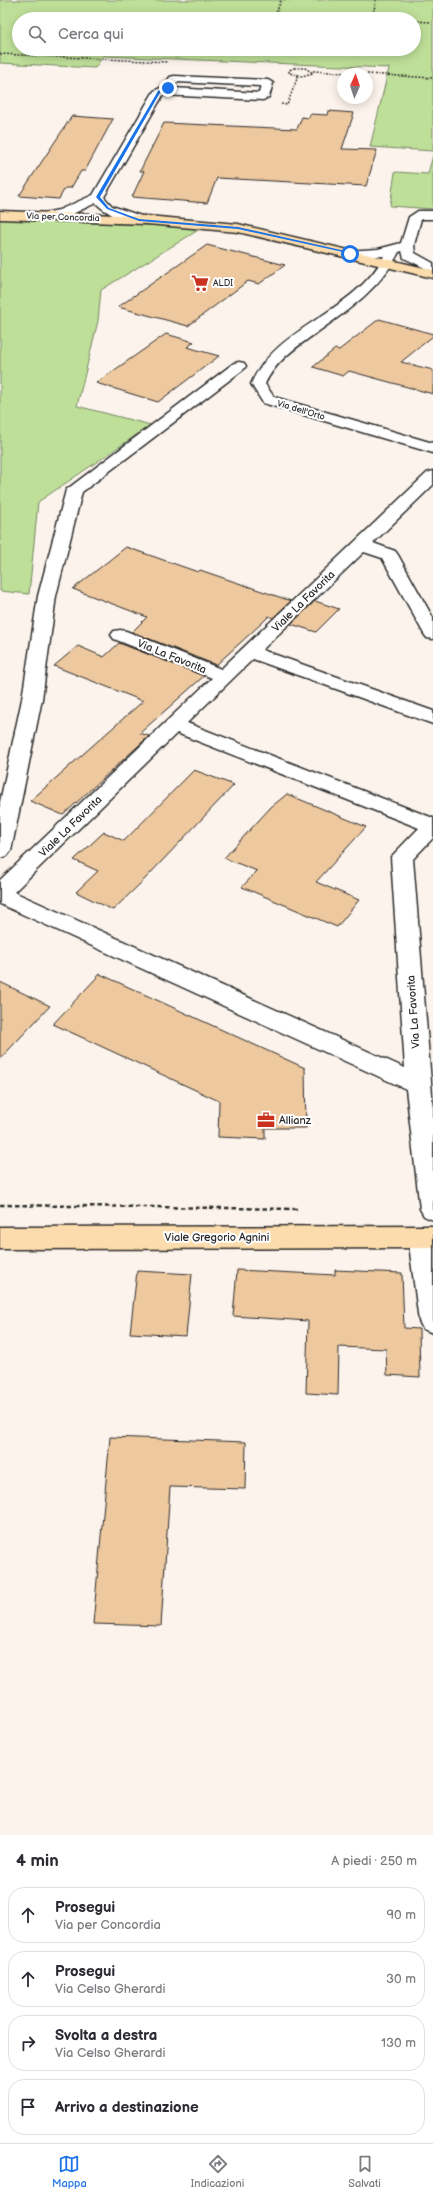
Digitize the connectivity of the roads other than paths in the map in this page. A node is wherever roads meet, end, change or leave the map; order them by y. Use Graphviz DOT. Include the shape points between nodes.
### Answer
graph roads {
  1 [pos="160,91"];
  2 [pos="98,197"];
  3 [pos="78,207"];
  4 [pos="108,209"];
  5 [pos="0,215"];
  6 [pos="433,215"];
  7 [pos="43,217"];
  8 [pos="90,218"];
  9 [pos="139,220"];
  10 [pos="408,250"];
  11 [pos="391,257"];
  12 [pos="433,268"];
  13 [pos="433,274"];
  14 [pos="239,366"];
  15 [pos="433,448"];
  16 [pos="431,481"];
  17 [pos="361,545"];
  18 [pos="433,634"];
  19 [pos="120,635"];
  20 [pos="250,652"];
  21 [pos="225,677"];
  22 [pos="433,718"];
  23 [pos="174,726"];
  24 [pos="433,826"];
  25 [pos="0,851"];
  26 [pos="0,894"];
  27 [pos="418,1084"];
  28 [pos="433,1209"];
  29 [pos="427,1237"];
  30 [pos="0,1238"];
  31 [pos="433,1321"];
  1 -- 1 [label="street" via="262,97 268,84 174,79 168,88"];
  1 -- 2 [label="street"];
  2 -- 3 [label="street"];
  2 -- 4 [label="street"];
  3 -- 7 [label="street"];
  3 -- 8 [label="street"];
  4 -- 8 [label="street"];
  4 -- 9 [label="street"];
  5 -- 7 [label="main road, Via per Concordia"];
  6 -- 10 [label="street" via="415,217"];
  7 -- 8 [label="main road, Via per Concordia"];
  8 -- 9 [label="main road, Via per Concordia"];
  9 -- 11 [label="main road, Via per Concordia" via="238,228 350,254"];
  10 -- 11 [label="street"];
  10 -- 12 [label="street"];
  11 -- 13 [label="main road, Via per Concordia"];
  11 -- 15 [label="street, Via dell'Orto" via="374,282 269,364 258,384 268,400"];
  14 -- 25 [label="street" via="74,490 47,596 32,699"];
  16 -- 17 [label="street, Viale La Favorita"];
  17 -- 18 [label="street" via="389,555"];
  17 -- 20 [label="street, Viale La Favorita"];
  19 -- 21 [label="street, Via La Favorita"];
  20 -- 21 [label="street, Viale La Favorita"];
  20 -- 22 [label="street"];
  21 -- 23 [label="street, Viale La Favorita"];
  23 -- 24 [label="street"];
  23 -- 26 [label="street, Viale La Favorita"];
  24 -- 27 [label="street, Via La Favorita" via="402,857"];
  26 -- 27 [label="street"];
  27 -- 28 [label="street, Via La Favorita"];
  29 -- 30 [label="main road, Viale Gregorio Agnini"];
  29 -- 31 [label="street"];
}
